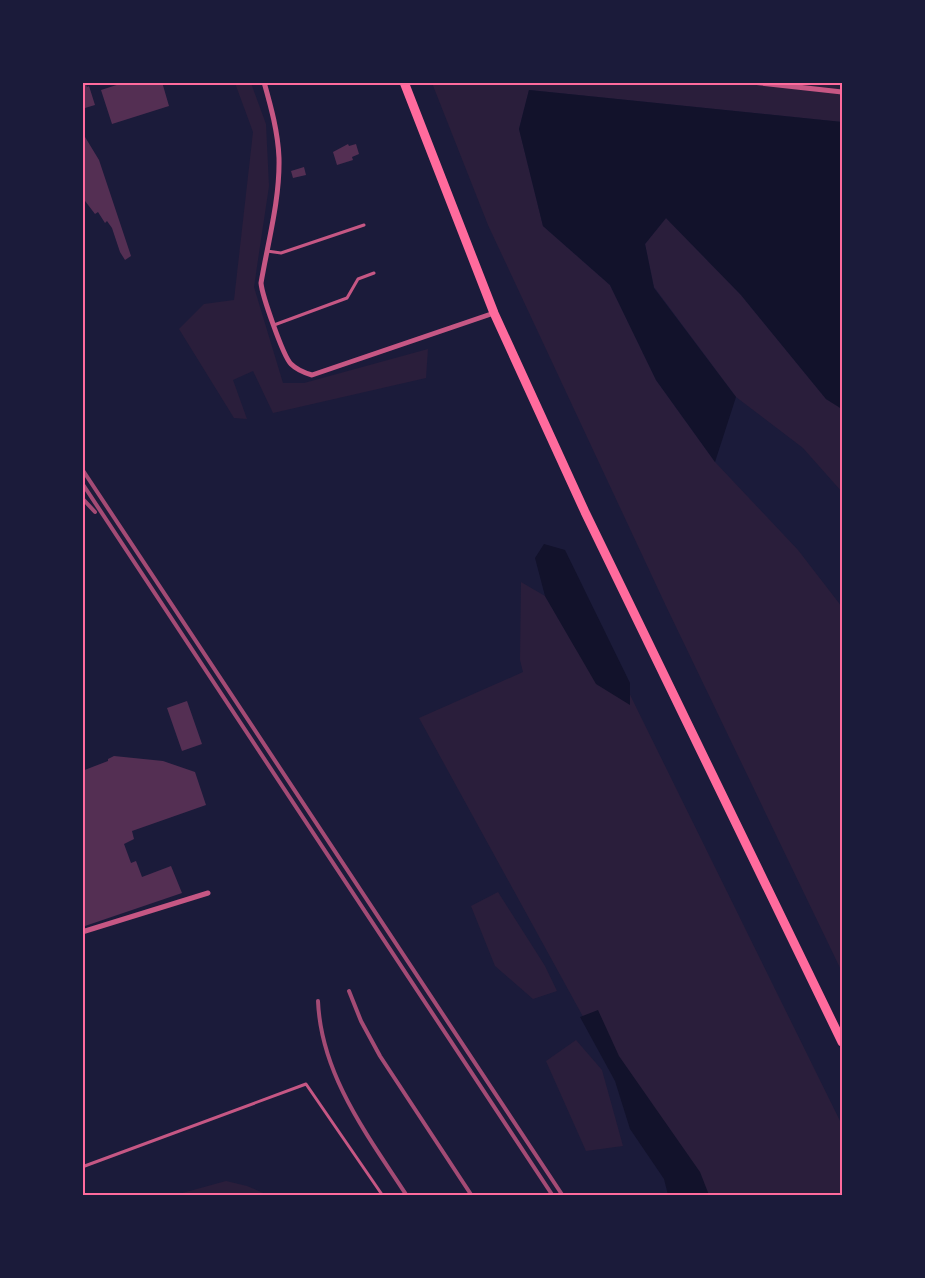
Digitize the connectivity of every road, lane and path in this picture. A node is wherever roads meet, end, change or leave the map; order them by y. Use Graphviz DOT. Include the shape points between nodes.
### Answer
graph roads {
  1 [pos="264,82"];
  2 [pos="404,82"];
  3 [pos="752,82"];
  4 [pos="842,92"];
  5 [pos="364,225"];
  6 [pos="266,251"];
  7 [pos="374,273"];
  8 [pos="494,313"];
  9 [pos="274,325"];
  10 [pos="208,893"];
  11 [pos="82,932"];
  12 [pos="842,1042"];
  13 [pos="82,1167"];
  14 [pos="383,1196"];
  1 -- 6 [label="street" via="273,113 279,157 278,186"];
  2 -- 8 [label="main road"];
  3 -- 4 [label="street"];
  5 -- 6 [label="lane" via="281,253"];
  6 -- 9 [label="street" via="262,296"];
  7 -- 9 [label="lane" via="358,279 347,298"];
  8 -- 9 [label="street" via="312,375 290,363"];
  8 -- 12 [label="main road" via="585,512"];
  10 -- 11 [label="street"];
  13 -- 14 [label="lane" via="306,1084"];
}
